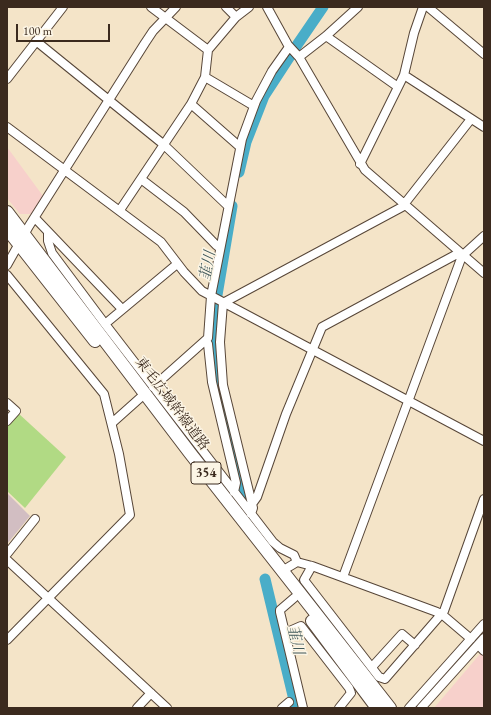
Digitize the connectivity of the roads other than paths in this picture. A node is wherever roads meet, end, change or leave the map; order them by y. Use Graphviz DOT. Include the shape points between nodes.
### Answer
graph roads {
  1 [pos="62,7"];
  2 [pos="152,7"];
  3 [pos="176,7"];
  4 [pos="226,7"];
  5 [pos="249,7"];
  6 [pos="267,7"];
  7 [pos="358,7"];
  8 [pos="423,7"];
  9 [pos="428,7"];
  10 [pos="165,17"];
  11 [pos="236,17"];
  12 [pos="326,36"];
  13 [pos="36,41"];
  14 [pos="289,47"];
  15 [pos="208,50"];
  16 [pos="484,54"];
  17 [pos="299,57"];
  18 [pos="404,75"];
  19 [pos="205,77"];
  20 [pos="7,79"];
  21 [pos="398,87"];
  22 [pos="109,100"];
  23 [pos="191,104"];
  24 [pos="254,106"];
  25 [pos="471,119"];
  26 [pos="7,127"];
  27 [pos="484,127"];
  28 [pos="163,144"];
  29 [pos="240,147"];
  30 [pos="360,164"];
  31 [pos="65,171"];
  32 [pos="141,179"];
  33 [pos="404,205"];
  34 [pos="228,206"];
  35 [pos="120,210"];
  36 [pos="7,212"];
  37 [pos="35,218"];
  38 [pos="7,229"];
  39 [pos="48,232"];
  40 [pos="484,236"];
  41 [pos="22,240"];
  42 [pos="220,248"];
  43 [pos="461,254"];
  44 [pos="177,264"];
  45 [pos="7,265"];
  46 [pos="484,273"];
  47 [pos="7,275"];
  48 [pos="217,300"];
  49 [pos="122,309"];
  50 [pos="105,324"];
  51 [pos="206,341"];
  52 [pos="311,350"];
  53 [pos="153,387"];
  54 [pos="140,398"];
  55 [pos="408,401"];
  56 [pos="7,402"];
  57 [pos="7,421"];
  58 [pos="112,423"];
  59 [pos="484,441"];
  60 [pos="234,492"];
  61 [pos="484,500"];
  62 [pos="252,504"];
  63 [pos="251,514"];
  64 [pos="35,519"];
  65 [pos="7,554"];
  66 [pos="7,560"];
  67 [pos="297,562"];
  68 [pos="312,566"];
  69 [pos="282,571"];
  70 [pos="342,577"];
  71 [pos="48,598"];
  72 [pos="294,598"];
  73 [pos="442,614"];
  74 [pos="484,624"];
  75 [pos="285,633"];
  76 [pos="484,638"];
  77 [pos="471,639"];
  78 [pos="7,640"];
  79 [pos="415,645"];
  80 [pos="481,648"];
  81 [pos="372,667"];
  82 [pos="151,693"];
  83 [pos="289,702"];
  84 [pos="137,708"];
  85 [pos="167,708"];
  86 [pos="282,708"];
  87 [pos="304,708"];
  88 [pos="338,708"];
  89 [pos="378,708"];
  90 [pos="390,708"];
  91 [pos="409,708"];
  92 [pos="421,708"];
  1 -- 13 [label="street"];
  2 -- 10 [label="street"];
  3 -- 10 [label="street"];
  4 -- 11 [label="street"];
  5 -- 11 [label="street"];
  6 -- 14 [label="street"];
  7 -- 12 [label="street"];
  8 -- 18 [label="street"];
  9 -- 16 [label="street"];
  10 -- 15 [label="street"];
  10 -- 22 [label="street" via="153,31"];
  11 -- 15 [label="street"];
  12 -- 17 [label="street"];
  12 -- 21 [label="street"];
  13 -- 20 [label="street"];
  13 -- 22 [label="street"];
  14 -- 17 [label="street"];
  14 -- 24 [label="street" via="267,80"];
  15 -- 19 [label="street"];
  17 -- 30 [label="street"];
  18 -- 21 [label="street"];
  18 -- 25 [label="street"];
  19 -- 23 [label="street"];
  19 -- 24 [label="street"];
  21 -- 30 [label="street"];
  22 -- 28 [label="street"];
  22 -- 31 [label="street"];
  23 -- 28 [label="street"];
  23 -- 29 [label="street"];
  24 -- 29 [label="street"];
  25 -- 27 [label="street"];
  25 -- 33 [label="street"];
  26 -- 31 [label="street"];
  28 -- 32 [label="street"];
  28 -- 34 [label="street"];
  29 -- 34 [label="street"];
  30 -- 33 [label="street"];
  31 -- 35 [label="street"];
  31 -- 37 [label="street"];
  32 -- 35 [label="street"];
  32 -- 42 [label="street" via="184,212"];
  33 -- 43 [label="street"];
  33 -- 48 [label="street"];
  34 -- 42 [label="street"];
  35 -- 44 [label="street" via="160,242"];
  36 -- 41 [label="highway, 東毛広域幹線道路 / 354"];
  37 -- 39 [label="street"];
  37 -- 41 [label="street"];
  38 -- 41 [label="highway, 東毛広域幹線道路 / 354"];
  39 -- 49 [label="street"];
  39 -- 50 [label="street" via="48,241 56,258"];
  40 -- 43 [label="street"];
  41 -- 45 [label="street"];
  41 -- 54 [label="highway, 東毛広域幹線道路 / 354"];
  41 -- 69 [label="highway, 東毛広域幹線道路 / 354"];
  42 -- 48 [label="street"];
  43 -- 46 [label="street"];
  43 -- 52 [label="street" via="324,325"];
  43 -- 55 [label="street"];
  44 -- 48 [label="street" via="196,286"];
  44 -- 49 [label="street"];
  47 -- 58 [label="street" via="103,392"];
  48 -- 51 [label="street"];
  48 -- 52 [label="street"];
  48 -- 62 [label="street" via="223,385"];
  49 -- 50 [label="street"];
  50 -- 53 [label="street"];
  51 -- 53 [label="street"];
  51 -- 60 [label="street" via="212,382 236,483"];
  52 -- 55 [label="street"];
  52 -- 62 [label="street" via="257,497"];
  53 -- 60 [label="street"];
  54 -- 58 [label="street"];
  54 -- 72 [label="highway, 東毛広域幹線道路 / 354"];
  55 -- 59 [label="street"];
  55 -- 70 [label="street"];
  56 -- 57 [label="street" via="16,411"];
  58 -- 71 [label="street" via="130,515"];
  60 -- 63 [label="street"];
  61 -- 73 [label="street"];
  62 -- 63 [label="street"];
  63 -- 67 [label="street" via="276,545 294,555"];
  64 -- 65 [label="street"];
  66 -- 71 [label="street"];
  67 -- 68 [label="street"];
  67 -- 69 [label="street"];
  68 -- 70 [label="street"];
  68 -- 81 [label="street" via="304,580"];
  69 -- 90 [label="highway, 東毛広域幹線道路 / 354"];
  70 -- 73 [label="street"];
  71 -- 78 [label="street"];
  71 -- 82 [label="street"];
  72 -- 75 [label="street" via="280,610"];
  72 -- 89 [label="highway, 東毛広域幹線道路 / 354"];
  73 -- 77 [label="street"];
  73 -- 79 [label="street"];
  74 -- 77 [label="street"];
  75 -- 87 [label="street"];
  75 -- 88 [label="street" via="301,626 349,688 351,694"];
  76 -- 80 [label="street"];
  77 -- 91 [label="street"];
  79 -- 81 [label="street" via="402,634"];
  79 -- 81 [label="street" via="385,679 381,679"];
  80 -- 92 [label="street"];
  82 -- 84 [label="street"];
  82 -- 85 [label="street"];
  83 -- 86 [label="street"];
}
